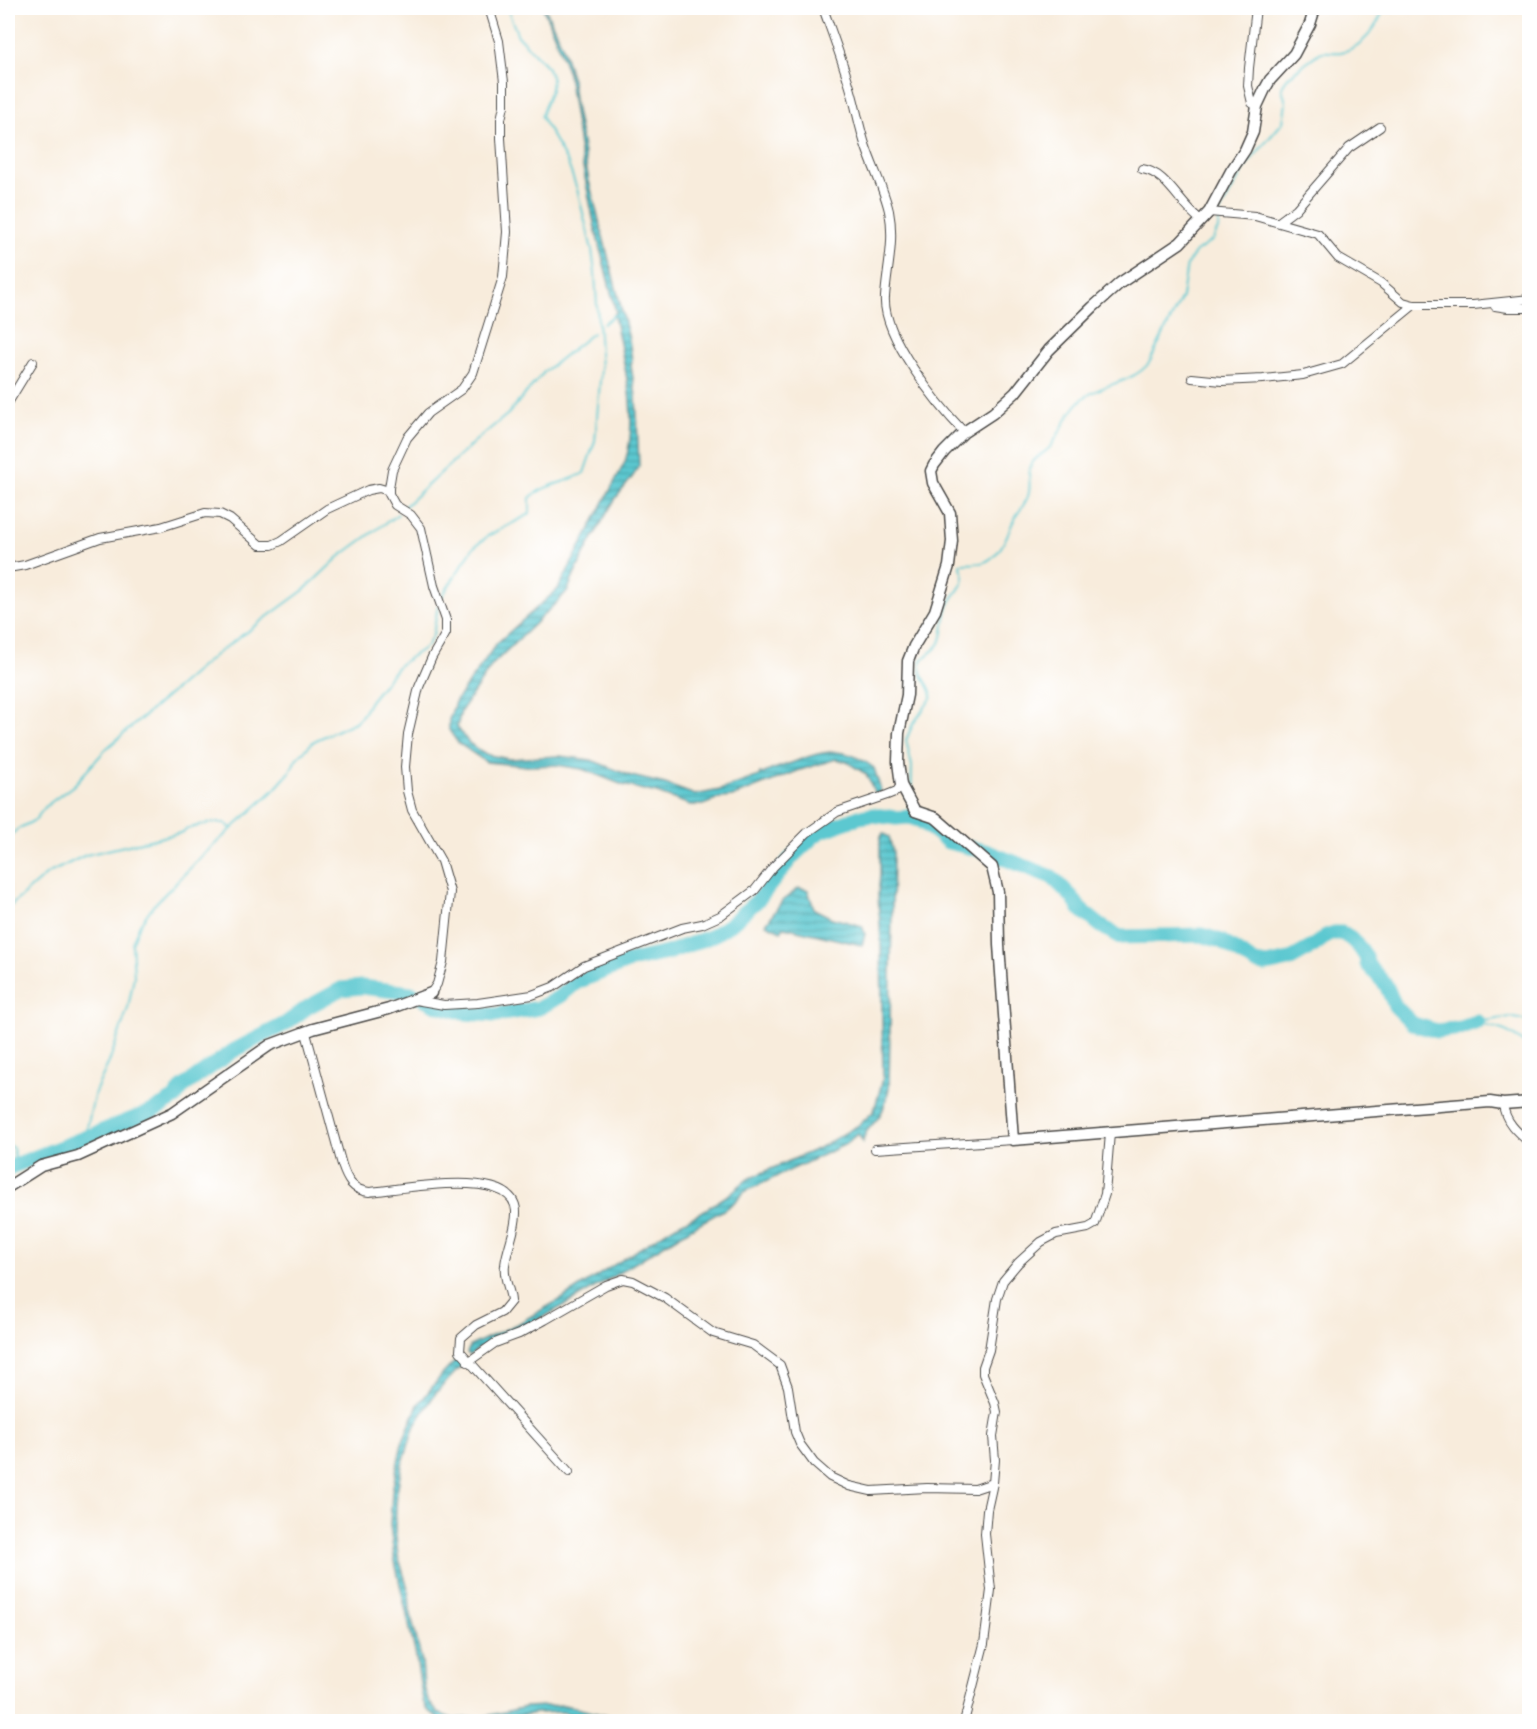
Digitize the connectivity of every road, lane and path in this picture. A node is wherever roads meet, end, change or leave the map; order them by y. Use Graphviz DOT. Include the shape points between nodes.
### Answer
graph roads {
  1 [pos="489,8"];
  2 [pos="823,8"];
  3 [pos="1256,8"];
  4 [pos="1315,8"];
  5 [pos="1257,106"];
  6 [pos="1380,127"];
  7 [pos="1142,169"];
  8 [pos="1205,216"];
  9 [pos="1280,221"];
  10 [pos="1530,299"];
  11 [pos="1414,305"];
  12 [pos="1473,305"];
  13 [pos="1530,308"];
  14 [pos="33,362"];
  15 [pos="1191,378"];
  16 [pos="8,403"];
  17 [pos="964,432"];
  18 [pos="389,491"];
  19 [pos="8,568"];
  20 [pos="901,784"];
  21 [pos="430,993"];
  22 [pos="413,1000"];
  23 [pos="306,1033"];
  24 [pos="1530,1102"];
  25 [pos="1503,1104"];
  26 [pos="1110,1133"];
  27 [pos="1013,1140"];
  28 [pos="1530,1143"];
  29 [pos="875,1149"];
  30 [pos="8,1187"];
  31 [pos="468,1362"];
  32 [pos="569,1472"];
  33 [pos="993,1483"];
  34 [pos="964,1722"];
  1 -- 18 [label="street" via="499,41 504,82 501,138 507,232 503,277 473,373 462,389 428,413 407,438 392,470"];
  2 -- 17 [label="street" via="890,215 891,252 885,298 888,318 906,358"];
  3 -- 5 [label="street" via="1248,86 1252,103"];
  4 -- 5 [label="street" via="1294,54 1270,80"];
  5 -- 8 [label="street" via="1245,150"];
  6 -- 9 [label="street" via="1349,148 1296,209"];
  7 -- 8 [label="street" via="1161,177 1190,212"];
  8 -- 9 [label="street" via="1255,216"];
  8 -- 17 [label="street" via="1180,243 1101,300 1049,350 1015,393"];
  9 -- 11 [label="street" via="1318,234 1338,258 1403,302"];
  10 -- 12 [label="street"];
  11 -- 12 [label="street"];
  11 -- 15 [label="street" via="1342,364 1303,375 1263,379"];
  12 -- 13 [label="street"];
  14 -- 16 [label="street"];
  17 -- 20 [label="street" via="937,460 932,471 935,489 950,513 952,541 935,611 908,661 907,695 898,744"];
  18 -- 19 [label="street" via="369,490 327,510 272,545 260,545 220,514 205,513 161,527 100,538"];
  18 -- 21 [label="street" via="395,505 411,515 421,528 446,620 446,633 419,687 405,757 409,803 441,861 450,892 443,962"];
  20 -- 22 [label="street" via="897,791 837,812 807,833 755,890 702,924 584,966 553,987 532,995 444,1005"];
  20 -- 27 [label="street" via="915,812 936,818 992,867 998,892"];
  21 -- 22 [label="street"];
  22 -- 23 [label="street"];
  23 -- 30 [label="street" via="270,1045 172,1113 78,1156 41,1166"];
  23 -- 31 [label="street" via="342,1165 354,1188 369,1192 475,1184 495,1187 514,1202 516,1220 504,1274 511,1301 506,1309 476,1325 459,1342"];
  24 -- 25 [label="street"];
  25 -- 26 [label="street" via="1408,1107"];
  25 -- 28 [label="street" via="1507,1119"];
  26 -- 27 [label="street"];
  26 -- 33 [label="street" via="1105,1194 1095,1224 1041,1242 1003,1281 983,1367 997,1412"];
  27 -- 29 [label="street"];
  31 -- 32 [label="street"];
  31 -- 33 [label="street" via="495,1342 519,1334 606,1285 633,1281 665,1298 713,1333 753,1345 780,1365 800,1444 830,1477 871,1491 975,1489"];
  33 -- 34 [label="street" via="986,1534 989,1612"];
}
